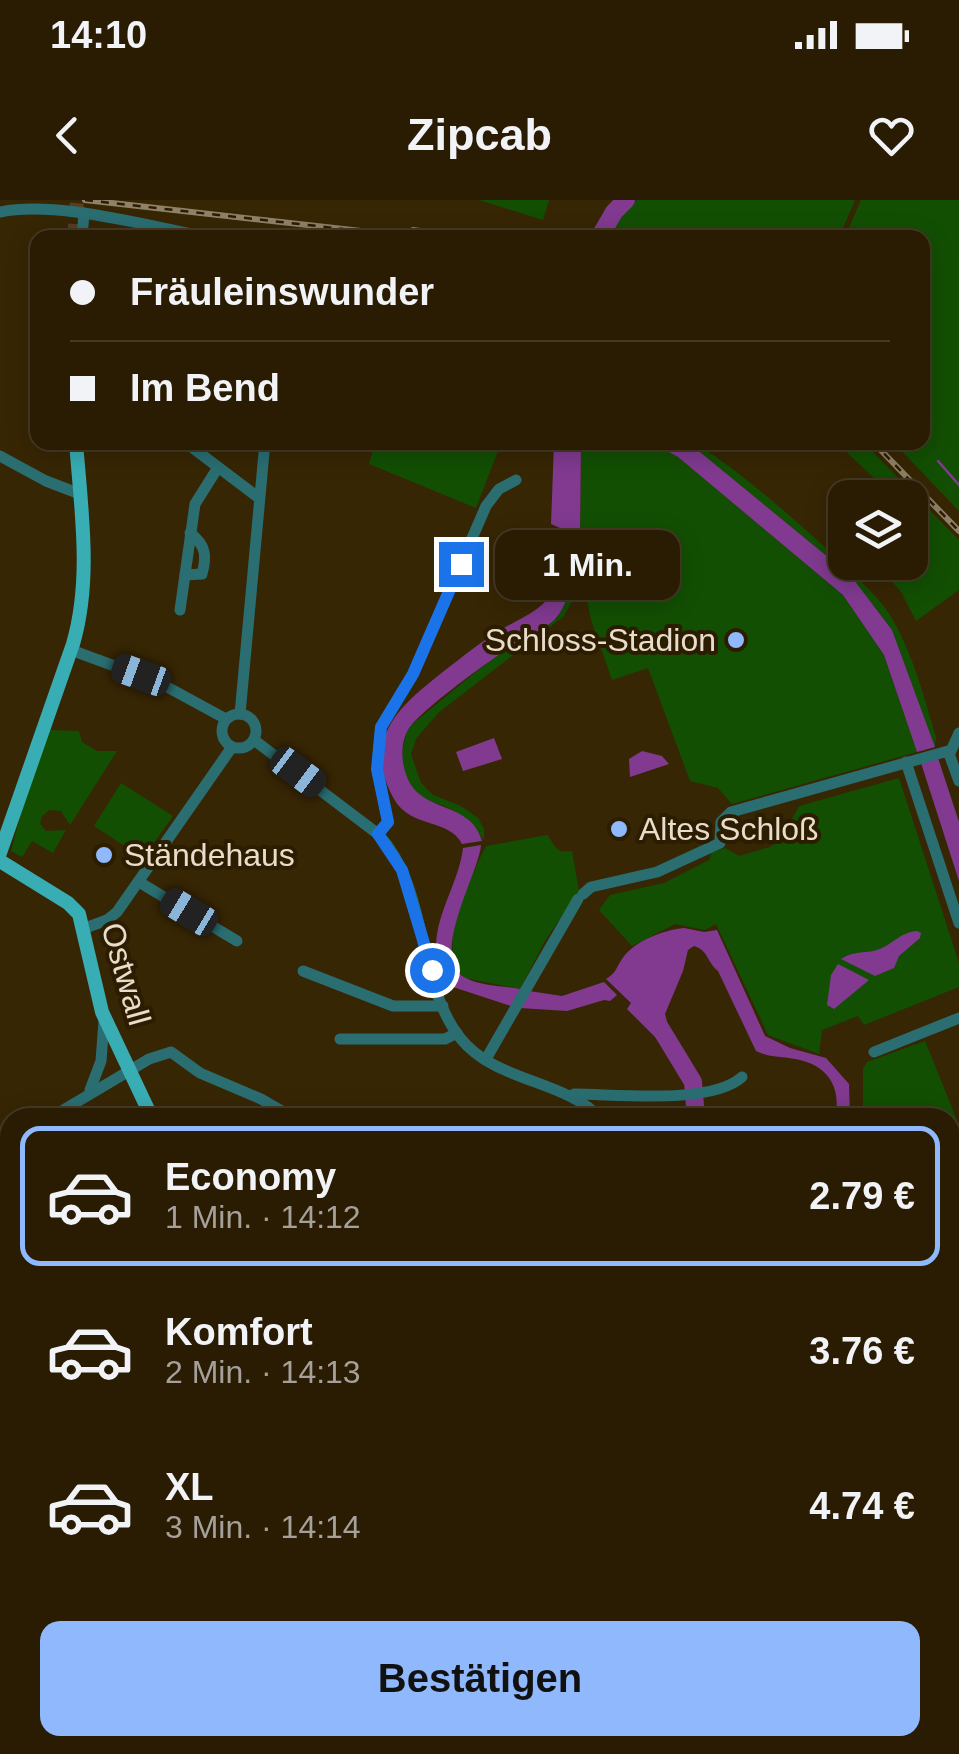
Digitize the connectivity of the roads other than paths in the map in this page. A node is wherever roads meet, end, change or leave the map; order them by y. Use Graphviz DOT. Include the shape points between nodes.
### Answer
graph roads {
  1 [pos="0,212"];
  2 [pos="84,214"];
  3 [pos="83,230"];
  4 [pos="164,230"];
  5 [pos="77,450"];
  6 [pos="195,450"];
  7 [pos="264,450"];
  8 [pos="0,456"];
  9 [pos="217,468"];
  10 [pos="516,480"];
  11 [pos="80,494"];
  12 [pos="259,498"];
  13 [pos="180,610"];
  14 [pos="71,650"];
  15 [pos="240,714"];
  16 [pos="226,720"];
  17 [pos="959,733"];
  18 [pos="254,740"];
  19 [pos="232,746"];
  20 [pos="949,754"];
  21 [pos="912,760"];
  22 [pos="959,781"];
  23 [pos="378,834"];
  24 [pos="0,857"];
  25 [pos="139,882"];
  26 [pos="959,923"];
  27 [pos="85,928"];
  28 [pos="237,941"];
  29 [pos="303,971"];
  30 [pos="443,1006"];
  31 [pos="104,1017"];
  32 [pos="959,1018"];
  33 [pos="456,1033"];
  34 [pos="340,1039"];
  35 [pos="874,1052"];
  36 [pos="486,1059"];
  37 [pos="129,1070"];
  38 [pos="742,1077"];
  39 [pos="88,1094"];
  40 [pos="570,1094"];
  41 [pos="66,1108"];
  42 [pos="147,1108"];
  43 [pos="277,1108"];
  44 [pos="588,1108"];
  1 -- 2 [label="street" via="20,207"];
  2 -- 3 [label="street"];
  2 -- 4 [label="street"];
  5 -- 11 [label="main road"];
  6 -- 9 [label="street"];
  7 -- 12 [label="street"];
  8 -- 11 [label="street"];
  9 -- 12 [label="street"];
  9 -- 13 [label="street" via="197,496"];
  10 -- 23 [label="street" via="486,506 413,674 382,721 377,769 388,822"];
  11 -- 14 [label="main road" via="84,594"];
  12 -- 15 [label="street"];
  14 -- 16 [label="street" via="158,682"];
  14 -- 24 [label="main road"];
  15 -- 16 [label="street"];
  15 -- 18 [label="street" via="254,723"];
  16 -- 19 [label="street" via="222,736"];
  17 -- 20 [label="street"];
  18 -- 19 [label="street"];
  18 -- 23 [label="street"];
  19 -- 25 [label="street"];
  20 -- 21 [label="street"];
  20 -- 22 [label="street"];
  21 -- 26 [label="street"];
  21 -- 36 [label="street" via="728,814 720,842 657,872 584,893"];
  23 -- 30 [label="street" via="402,870"];
  24 -- 27 [label="main road, Ostwall" via="68,902"];
  25 -- 27 [label="street" via="111,918"];
  25 -- 28 [label="street"];
  27 -- 31 [label="main road, Ostwall"];
  29 -- 30 [label="street" via="393,1006"];
  30 -- 33 [label="street"];
  31 -- 37 [label="main road, Ostwall"];
  31 -- 39 [label="street" via="101,1061"];
  32 -- 35 [label="street"];
  33 -- 34 [label="street" via="445,1039"];
  33 -- 36 [label="street"];
  36 -- 40 [label="street"];
  37 -- 39 [label="street"];
  37 -- 42 [label="main road, Ostwall"];
  37 -- 43 [label="street" via="171,1052"];
  38 -- 40 [label="street" via="732,1086 686,1093"];
  39 -- 41 [label="street"];
  40 -- 44 [label="street"];
}
